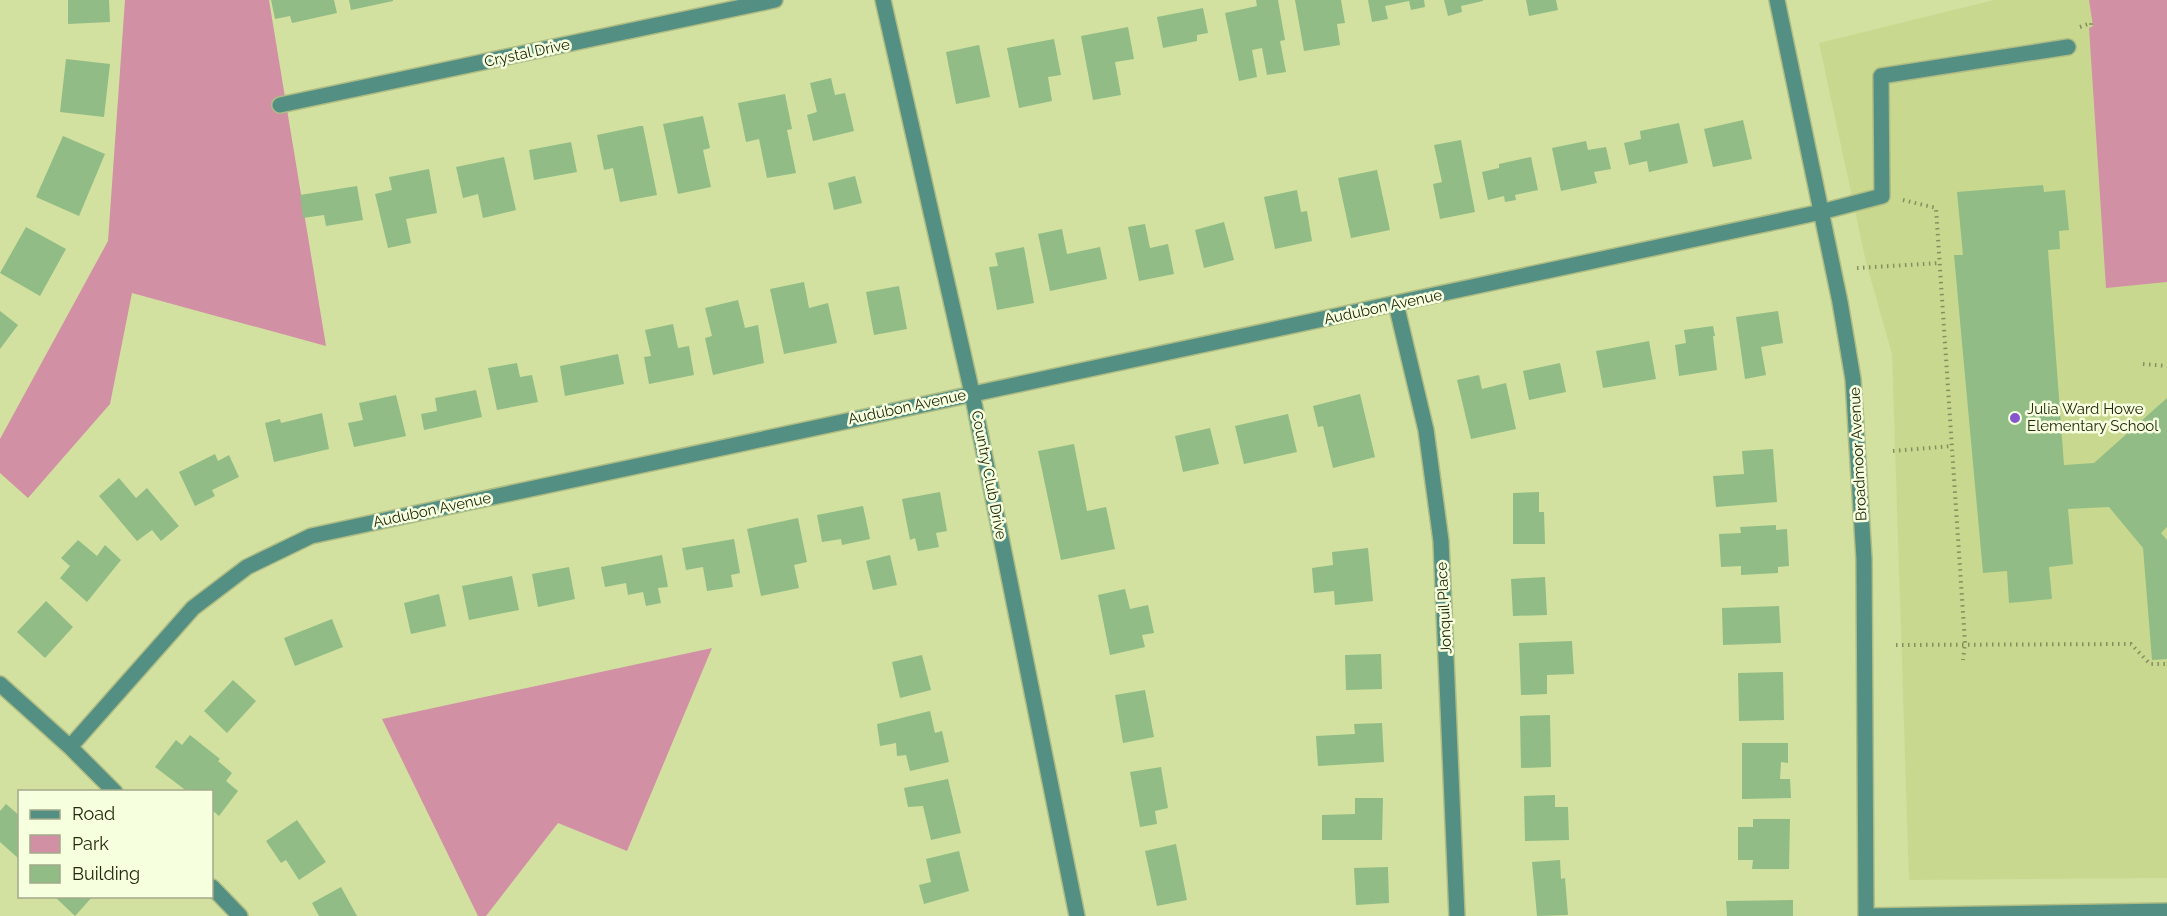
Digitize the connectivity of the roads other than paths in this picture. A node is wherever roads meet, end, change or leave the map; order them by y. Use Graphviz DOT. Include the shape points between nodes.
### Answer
graph roads {
  1 [pos="775,0"];
  2 [pos="883,0"];
  3 [pos="1777,0"];
  4 [pos="2068,47"];
  5 [pos="280,105"];
  6 [pos="1821,212"];
  7 [pos="1396,304"];
  8 [pos="972,393"];
  9 [pos="0,684"];
  10 [pos="70,747"];
  11 [pos="113,790"];
  12 [pos="213,888"];
  13 [pos="2167,911"];
  14 [pos="2056,915"];
  15 [pos="240,916"];
  16 [pos="1077,916"];
  17 [pos="1457,916"];
  18 [pos="1867,916"];
  1 -- 5 [label="street, Crystal Drive"];
  2 -- 8 [label="street, Country Club Drive"];
  3 -- 6 [label="street, Broadmoor Avenue"];
  4 -- 6 [label="street, Audubon Avenue" via="1881,76 1882,196"];
  6 -- 7 [label="street, Audubon Avenue"];
  6 -- 18 [label="street, Broadmoor Avenue" via="1854,390 1864,559"];
  7 -- 8 [label="street, Audubon Avenue"];
  7 -- 17 [label="street, Jonquil Place" via="1426,430 1441,542"];
  8 -- 10 [label="street, Audubon Avenue" via="311,536 247,567 193,608"];
  8 -- 16 [label="street, Country Club Drive"];
  9 -- 10 [label="street"];
  10 -- 11 [label="street"];
  12 -- 15 [label="street"];
  13 -- 14 [label="street"];
  14 -- 18 [label="street"];
}
